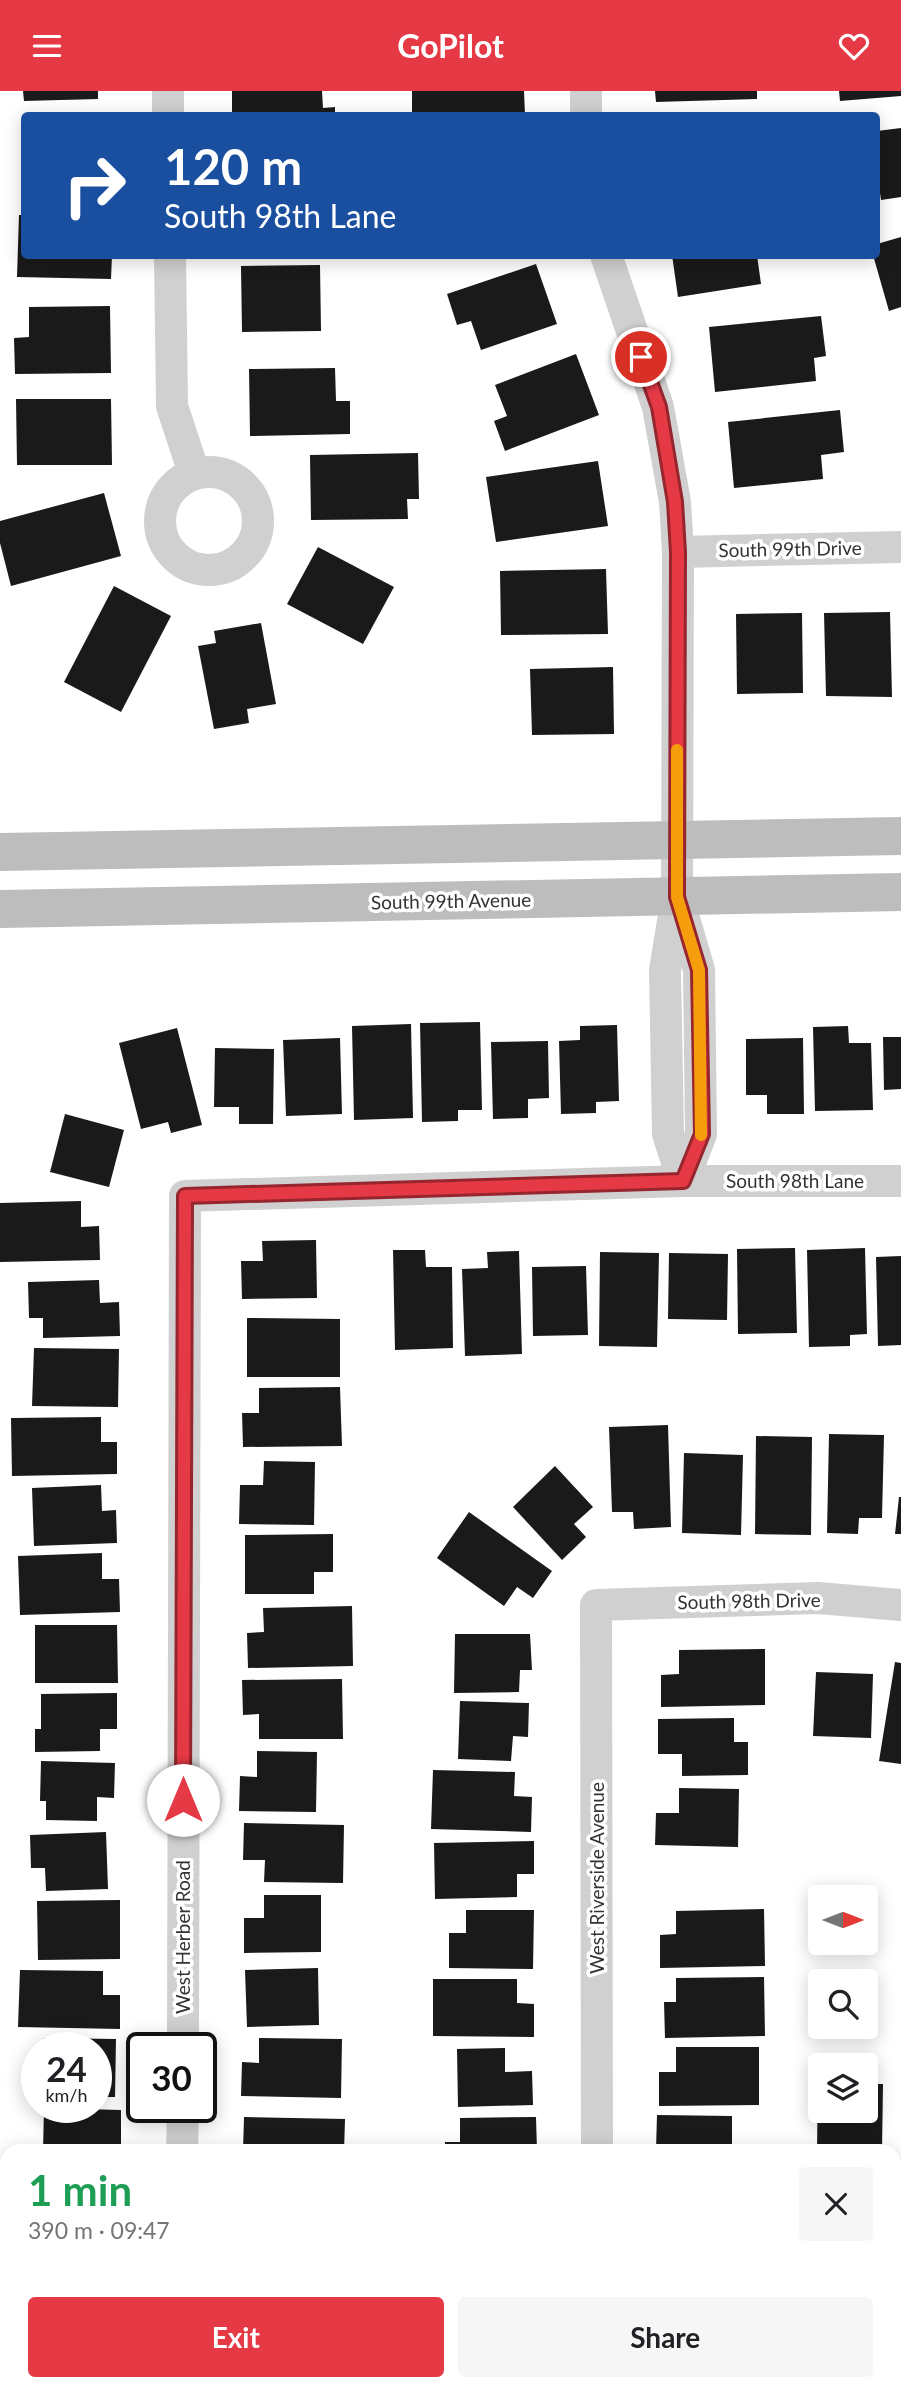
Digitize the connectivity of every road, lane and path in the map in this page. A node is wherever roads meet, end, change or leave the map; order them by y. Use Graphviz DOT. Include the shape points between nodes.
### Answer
graph roads {
  1 [pos="168,91"];
  2 [pos="586,91"];
  3 [pos="168,112"];
  4 [pos="586,112"];
  5 [pos="170,259"];
  6 [pos="607,259"];
  7 [pos="194,474"];
  8 [pos="901,547"];
  9 [pos="678,552"];
  10 [pos="901,836"];
  11 [pos="677,840"];
  12 [pos="0,852"];
  13 [pos="901,892"];
  14 [pos="677,897"];
  15 [pos="0,909"];
  16 [pos="683,1181"];
  17 [pos="901,1181"];
  18 [pos="185,1196"];
  19 [pos="596,1605"];
  20 [pos="901,1605"];
  21 [pos="183,2032"];
  22 [pos="183,2123"];
  23 [pos="183,2144"];
  24 [pos="597,2144"];
  1 -- 3 [label="street"];
  2 -- 4 [label="street"];
  5 -- 7 [label="street" via="172,407"];
  6 -- 9 [label="street" via="659,407 675,502"];
  8 -- 9 [label="street, South 99th Drive"];
  9 -- 11 [label="street"];
  10 -- 11 [label="main road"];
  11 -- 12 [label="main road"];
  11 -- 14 [label="street"];
  13 -- 14 [label="main road, South 99th Avenue"];
  14 -- 15 [label="main road, South 99th Avenue"];
  14 -- 16 [label="street" via="699,970 702,1134"];
  16 -- 17 [label="street, South 98th Lane"];
  16 -- 18 [label="street, South 98th Lane"];
  18 -- 21 [label="street, West Herber Road"];
  19 -- 20 [label="street, South 98th Drive" via="818,1598"];
  19 -- 24 [label="street, West Riverside Avenue"];
  22 -- 23 [label="street"];
}
